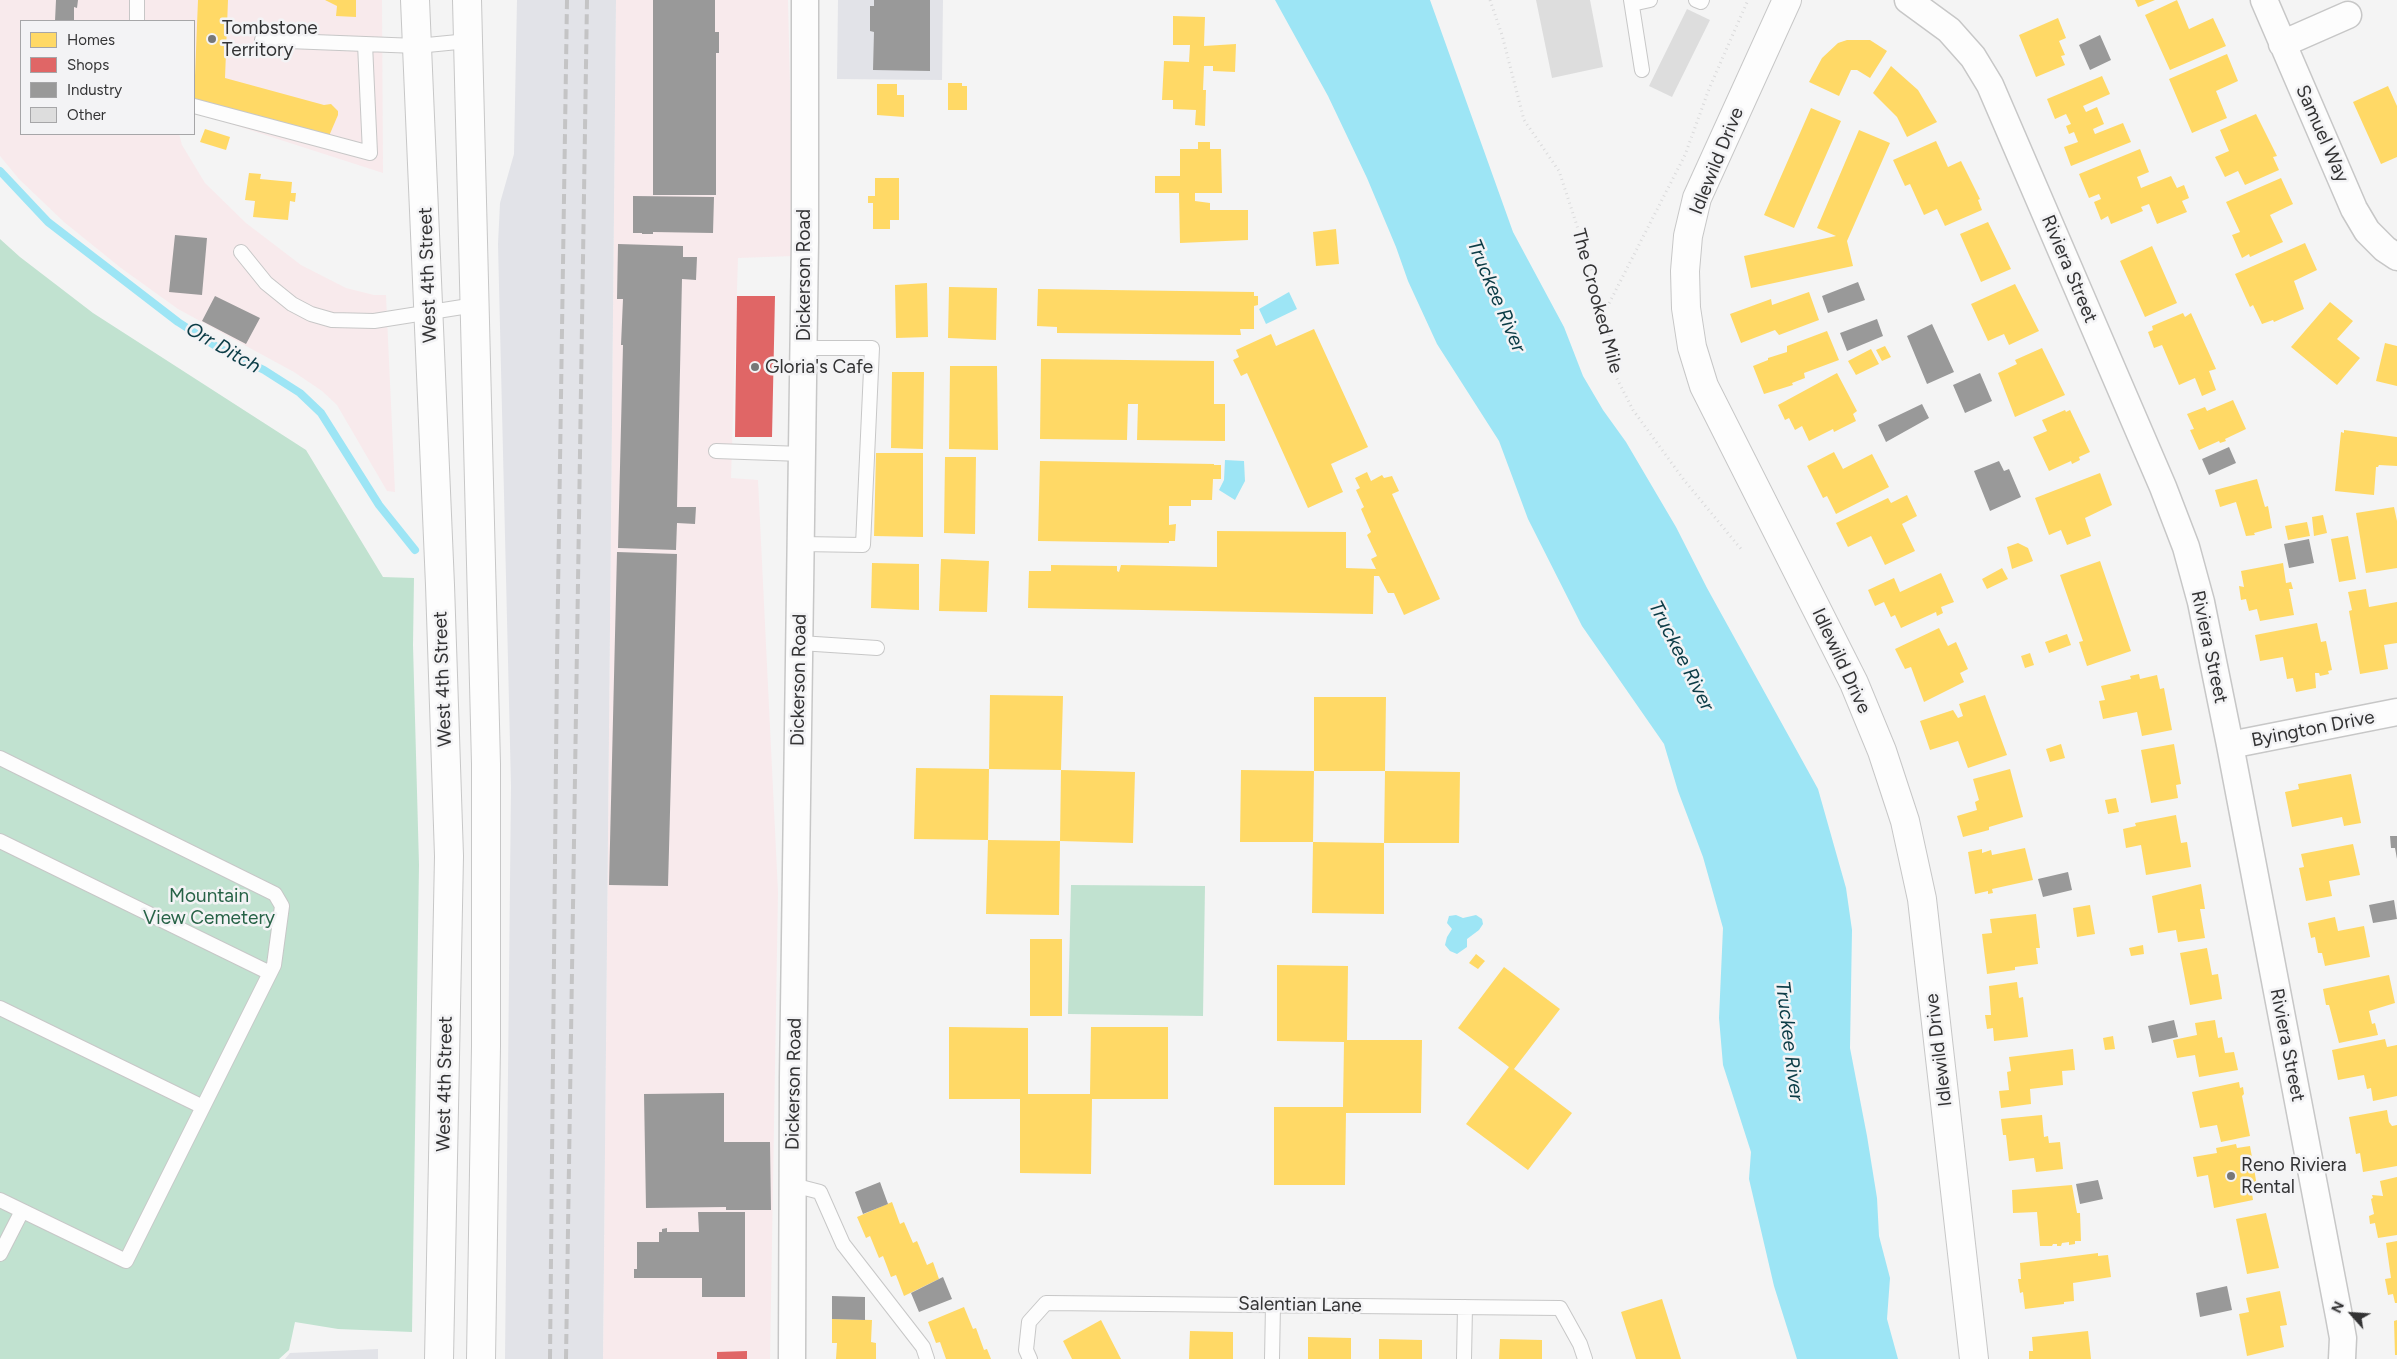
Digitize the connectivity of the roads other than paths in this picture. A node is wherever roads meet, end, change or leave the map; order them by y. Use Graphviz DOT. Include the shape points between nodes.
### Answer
graph roads {
  1 [pos="137,0"];
  2 [pos="415,0"];
  3 [pos="467,0"];
  4 [pos="805,0"];
  5 [pos="1650,0"];
  6 [pos="1696,0"];
  7 [pos="1702,0"];
  8 [pos="1787,0"];
  9 [pos="1908,0"];
  10 [pos="2264,0"];
  11 [pos="1632,2"];
  12 [pos="2348,15"];
  13 [pos="137,20"];
  14 [pos="262,40"];
  15 [pos="468,41"];
  16 [pos="365,44"];
  17 [pos="2282,44"];
  18 [pos="417,46"];
  19 [pos="1642,70"];
  20 [pos="195,106"];
  21 [pos="241,252"];
  22 [pos="2397,257"];
  23 [pos="475,305"];
  24 [pos="429,310"];
  25 [pos="804,348"];
  26 [pos="716,451"];
  27 [pos="802,454"];
  28 [pos="801,544"];
  29 [pos="800,644"];
  30 [pos="878,648"];
  31 [pos="2397,712"];
  32 [pos="2230,745"];
  33 [pos="0,758"];
  34 [pos="0,841"];
  35 [pos="270,973"];
  36 [pos="0,1008"];
  37 [pos="203,1107"];
  38 [pos="793,1185"];
  39 [pos="0,1200"];
  40 [pos="22,1211"];
  41 [pos="0,1254"];
  42 [pos="1273,1305"];
  43 [pos="1465,1307"];
  44 [pos="439,1359"];
  45 [pos="481,1359"];
  46 [pos="792,1359"];
  47 [pos="927,1359"];
  48 [pos="1030,1359"];
  49 [pos="1272,1359"];
  50 [pos="1464,1359"];
  51 [pos="1585,1359"];
  52 [pos="1974,1359"];
  53 [pos="2342,1359"];
  1 -- 13 [label="lane"];
  2 -- 18 [label="main road, West 4th Street"];
  3 -- 15 [label="main road"];
  4 -- 25 [label="street, Dickerson Road"];
  5 -- 11 [label="lane"];
  6 -- 7 [label="lane"];
  8 -- 52 [label="main road, Idlewild Drive" via="1697,198 1688,236 1686,308 1692,348 1704,386 1854,684 1882,751 1905,821 1922,899"];
  9 -- 32 [label="street, Riviera Street" via="1949,30 1972,57 1994,94 2186,547 2201,602"];
  10 -- 17 [label="street, Samuel Way"];
  11 -- 19 [label="lane"];
  12 -- 17 [label="street"];
  14 -- 16 [label="lane"];
  15 -- 18 [label="lane"];
  15 -- 23 [label="main road"];
  16 -- 18 [label="lane"];
  16 -- 20 [label="lane" via="370,153"];
  17 -- 22 [label="street, Samuel Way" via="2354,209 2368,231"];
  18 -- 24 [label="main road, West 4th Street"];
  21 -- 24 [label="lane" via="266,283 292,304 311,314 332,320 366,321"];
  23 -- 24 [label="lane"];
  23 -- 45 [label="main road" via="486,764"];
  24 -- 44 [label="main road, West 4th Street" via="449,856"];
  25 -- 27 [label="street, Dickerson Road"];
  25 -- 28 [label="lane" via="872,348 863,545"];
  26 -- 27 [label="lane"];
  27 -- 28 [label="street, Dickerson Road"];
  28 -- 29 [label="street, Dickerson Road"];
  29 -- 30 [label="lane"];
  29 -- 38 [label="street, Dickerson Road"];
  31 -- 32 [label="street, Byington Drive"];
  32 -- 53 [label="street, Riviera Street" via="2340,1316"];
  33 -- 35 [label="lane" via="275,894 282,906 274,965"];
  34 -- 35 [label="lane"];
  35 -- 37 [label="lane"];
  36 -- 37 [label="lane"];
  37 -- 40 [label="lane" via="126,1261"];
  38 -- 46 [label="street, Dickerson Road"];
  38 -- 47 [label="lane" via="820,1192 843,1244 923,1347"];
  39 -- 40 [label="lane"];
  40 -- 41 [label="lane"];
  42 -- 43 [label="lane, Salentian Lane"];
  42 -- 48 [label="lane, Salentian Lane" via="1046,1303 1029,1322 1026,1350"];
  42 -- 49 [label="lane"];
  43 -- 50 [label="lane"];
  43 -- 51 [label="lane, Salentian Lane" via="1560,1308"];
}
